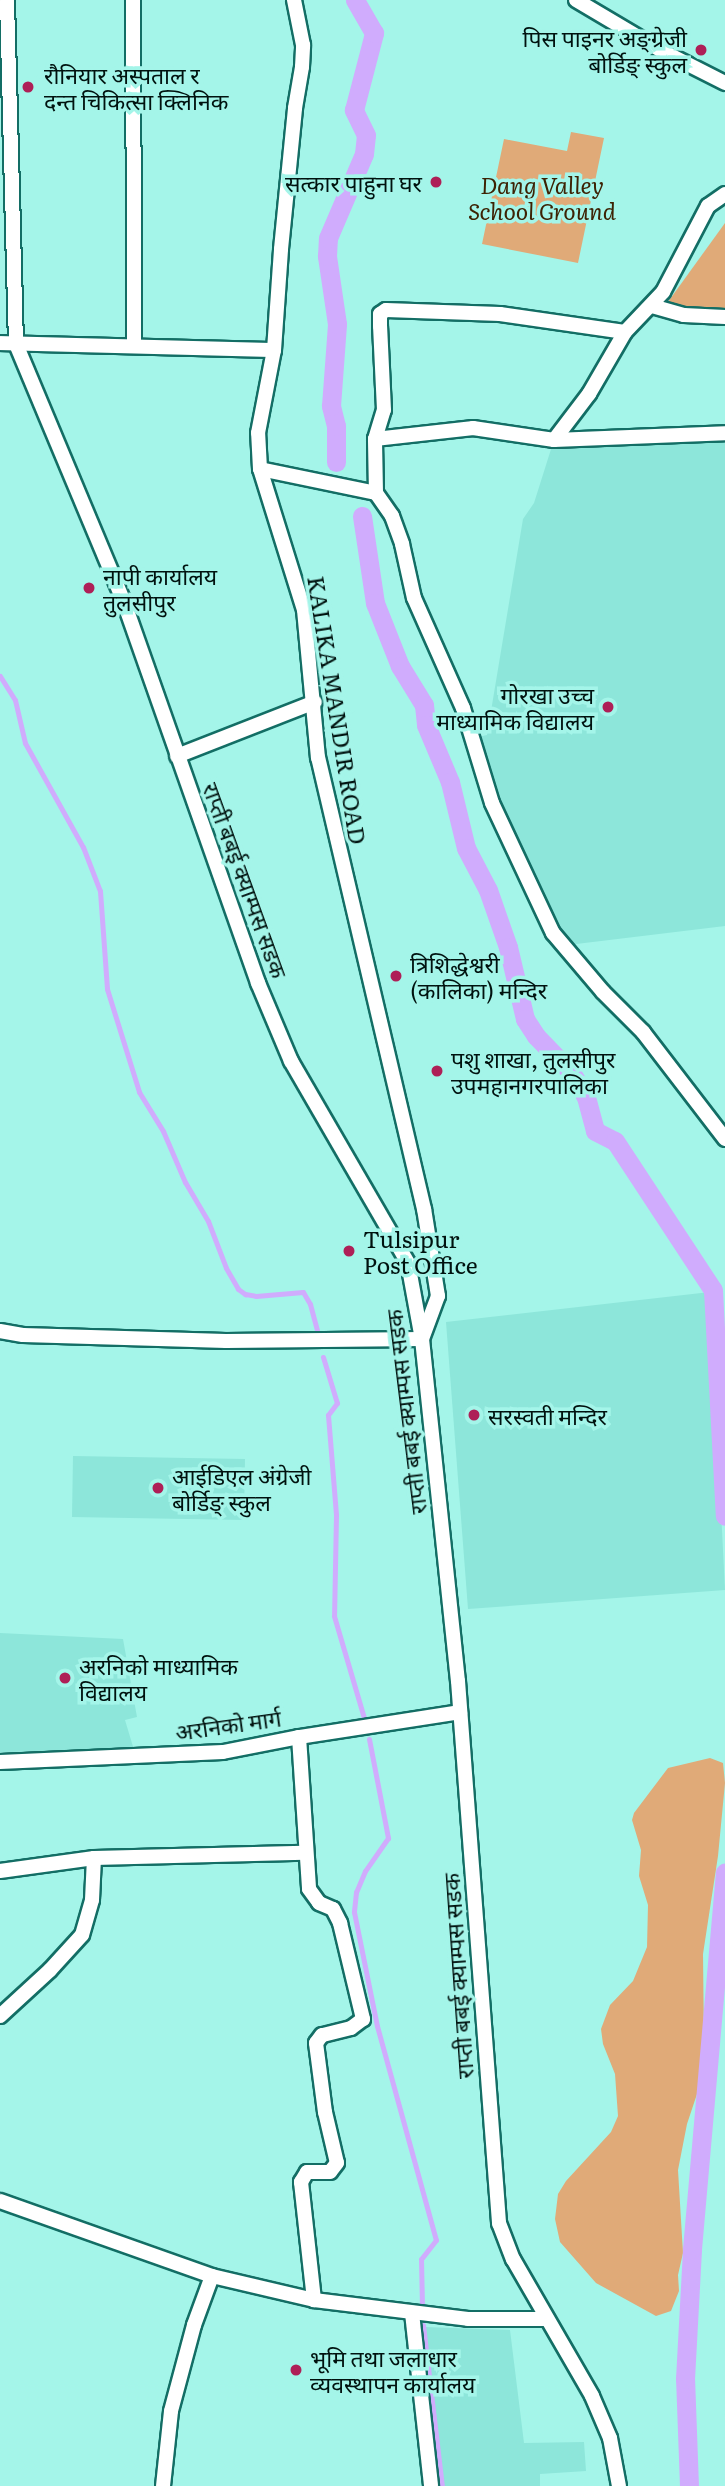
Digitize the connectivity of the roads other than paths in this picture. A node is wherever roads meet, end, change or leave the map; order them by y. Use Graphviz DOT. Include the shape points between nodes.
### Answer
graph roads {
  1 [pos="7,0"];
  2 [pos="133,0"];
  3 [pos="294,0"];
  4 [pos="576,0"];
  5 [pos="725,83"];
  6 [pos="725,194"];
  7 [pos="652,306"];
  8 [pos="725,317"];
  9 [pos="625,332"];
  10 [pos="0,344"];
  11 [pos="16,344"];
  12 [pos="134,346"];
  13 [pos="274,350"];
  14 [pos="725,433"];
  15 [pos="375,439"];
  16 [pos="554,440"];
  17 [pos="260,469"];
  18 [pos="376,493"];
  19 [pos="314,702"];
  20 [pos="177,756"];
  21 [pos="725,1139"];
  22 [pos="0,1331"];
  23 [pos="422,1339"];
  24 [pos="460,1712"];
  25 [pos="299,1737"];
  26 [pos="0,1762"];
  27 [pos="304,1853"];
  28 [pos="94,1858"];
  29 [pos="0,1871"];
  30 [pos="0,2016"];
  31 [pos="0,2201"];
  32 [pos="212,2276"];
  33 [pos="314,2300"];
  34 [pos="412,2313"];
  35 [pos="547,2319"];
  36 [pos="163,2486"];
  37 [pos="430,2486"];
  38 [pos="619,2486"];
  1 -- 11 [label="street"];
  2 -- 12 [label="street"];
  3 -- 13 [label="street, KALIKA MANDIR ROAD" via="303,45 302,67"];
  4 -- 5 [label="street"];
  6 -- 7 [label="street" via="708,206"];
  7 -- 8 [label="street"];
  7 -- 9 [label="street"];
  9 -- 15 [label="street" via="500,314 386,310 380,314 384,411"];
  9 -- 16 [label="street" via="589,394"];
  10 -- 11 [label="street"];
  11 -- 12 [label="street"];
  11 -- 20 [label="street, राप्ती बबई क्याम्पस सडक" via="125,604"];
  12 -- 13 [label="street"];
  13 -- 17 [label="street, KALIKA MANDIR ROAD" via="258,433"];
  14 -- 16 [label="street"];
  15 -- 16 [label="street" via="473,428"];
  15 -- 18 [label="street"];
  17 -- 18 [label="street"];
  17 -- 19 [label="street, KALIKA MANDIR ROAD" via="304,610"];
  18 -- 21 [label="street" via="392,516 414,598 463,708 492,803 553,933 643,1032"];
  19 -- 20 [label="street"];
  19 -- 23 [label="street, KALIKA MANDIR ROAD" via="318,758 435,1264 438,1296"];
  20 -- 23 [label="street, राप्ती बबई क्याम्पस सडक" via="258,983 291,1061 408,1263"];
  22 -- 23 [label="street" via="226,1341"];
  23 -- 24 [label="street, राप्ती बबई क्याम्पस सडक"];
  24 -- 25 [label="street, अरनिको मार्ग"];
  24 -- 35 [label="street, राप्ती बबई क्याम्पस सडक" via="499,2223 513,2259"];
  25 -- 26 [label="street, अरनिको मार्ग" via="223,1752"];
  25 -- 27 [label="street"];
  27 -- 28 [label="street"];
  27 -- 33 [label="street" via="309,1889 319,1903 333,1909 340,1923 363,2019 351,2028 322,2035 316,2043 337,2163 330,2172 307,2172 301,2182"];
  28 -- 29 [label="street"];
  28 -- 30 [label="street" via="92,1900 82,1935"];
  31 -- 32 [label="street"];
  32 -- 33 [label="street"];
  32 -- 36 [label="street" via="170,2411"];
  33 -- 34 [label="street"];
  34 -- 35 [label="street" via="468,2319"];
  34 -- 37 [label="street"];
  35 -- 38 [label="street, राप्ती बबई क्याम्पस सडक" via="592,2396 610,2438"];
}
